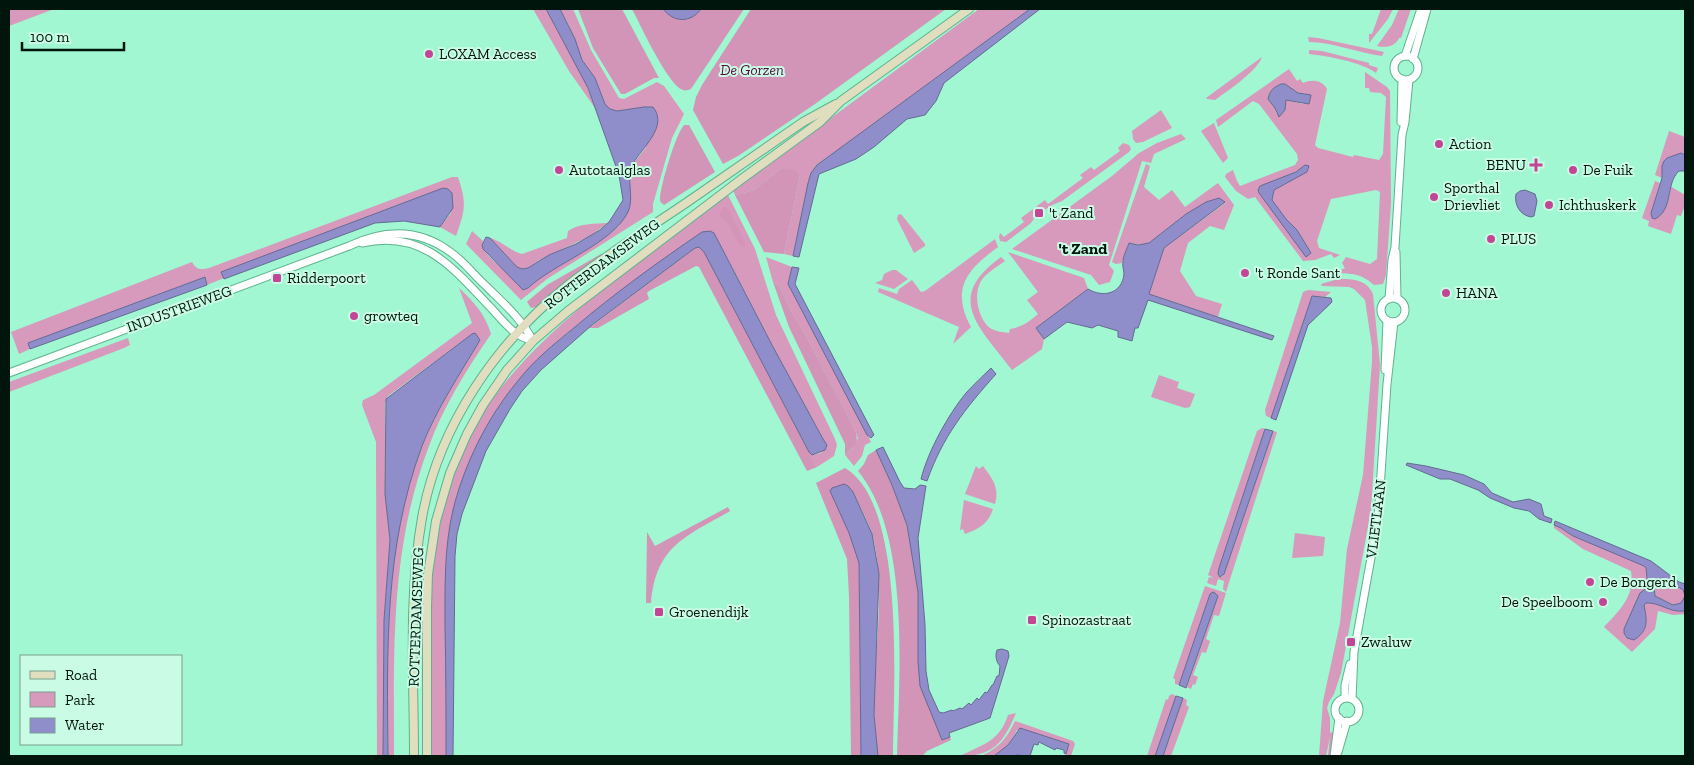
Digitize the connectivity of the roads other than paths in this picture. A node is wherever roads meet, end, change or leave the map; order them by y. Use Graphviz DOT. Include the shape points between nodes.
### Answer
graph roads {
  1 [pos="969,9"];
  2 [pos="1421,9"];
  3 [pos="1427,9"];
  4 [pos="1405,56"];
  5 [pos="1414,59"];
  6 [pos="1405,80"];
  7 [pos="842,101"];
  8 [pos="349,246"];
  9 [pos="1393,299"];
  10 [pos="1391,322"];
  11 [pos="525,325"];
  12 [pos="517,335"];
  13 [pos="533,341"];
  14 [pos="9,373"];
  15 [pos="1348,699"];
  16 [pos="1339,718"];
  17 [pos="1346,721"];
  18 [pos="414,756"];
  19 [pos="427,756"];
  20 [pos="1335,756"];
  1 -- 7 [label="main road, ROTTERDAMSEWEG"];
  2 -- 4 [label="street"];
  3 -- 5 [label="street"];
  4 -- 5 [label="street"];
  4 -- 6 [label="street" via="1394,66 1395,73"];
  5 -- 6 [label="street" via="1418,70 1414,77"];
  6 -- 9 [label="street"];
  7 -- 11 [label="main road, ROTTERDAMSEWEG" via="809,118 607,257 567,286"];
  7 -- 13 [label="main road, ROTTERDAMSEWEG" via="820,122 568,311"];
  8 -- 11 [label="street, INDUSTRIEWEG" via="368,237 392,233 425,238 453,254"];
  8 -- 12 [label="street, INDUSTRIEWEG" via="394,240 415,244 454,269"];
  8 -- 14 [label="street, INDUSTRIEWEG"];
  9 -- 10 [label="street" via="1384,302 1381,308 1382,314"];
  9 -- 10 [label="street" via="1404,305 1405,312 1402,319"];
  10 -- 15 [label="street, VLIETLAAN" via="1385,372 1387,384 1378,520"];
  11 -- 12 [label="main road, ROTTERDAMSEWEG"];
  11 -- 13 [label="street, INDUSTRIEWEG"];
  12 -- 13 [label="street, INDUSTRIEWEG"];
  12 -- 18 [label="main road, ROTTERDAMSEWEG" via="468,397 439,457 422,516 414,600"];
  13 -- 19 [label="main road, ROTTERDAMSEWEG" via="507,370 483,405 450,472 439,507 427,599"];
  15 -- 16 [label="street" via="1336,706"];
  15 -- 17 [label="street" via="1357,704 1359,712 1353,720"];
  16 -- 17 [label="street"];
  16 -- 20 [label="street"];
  17 -- 20 [label="street"];
}
